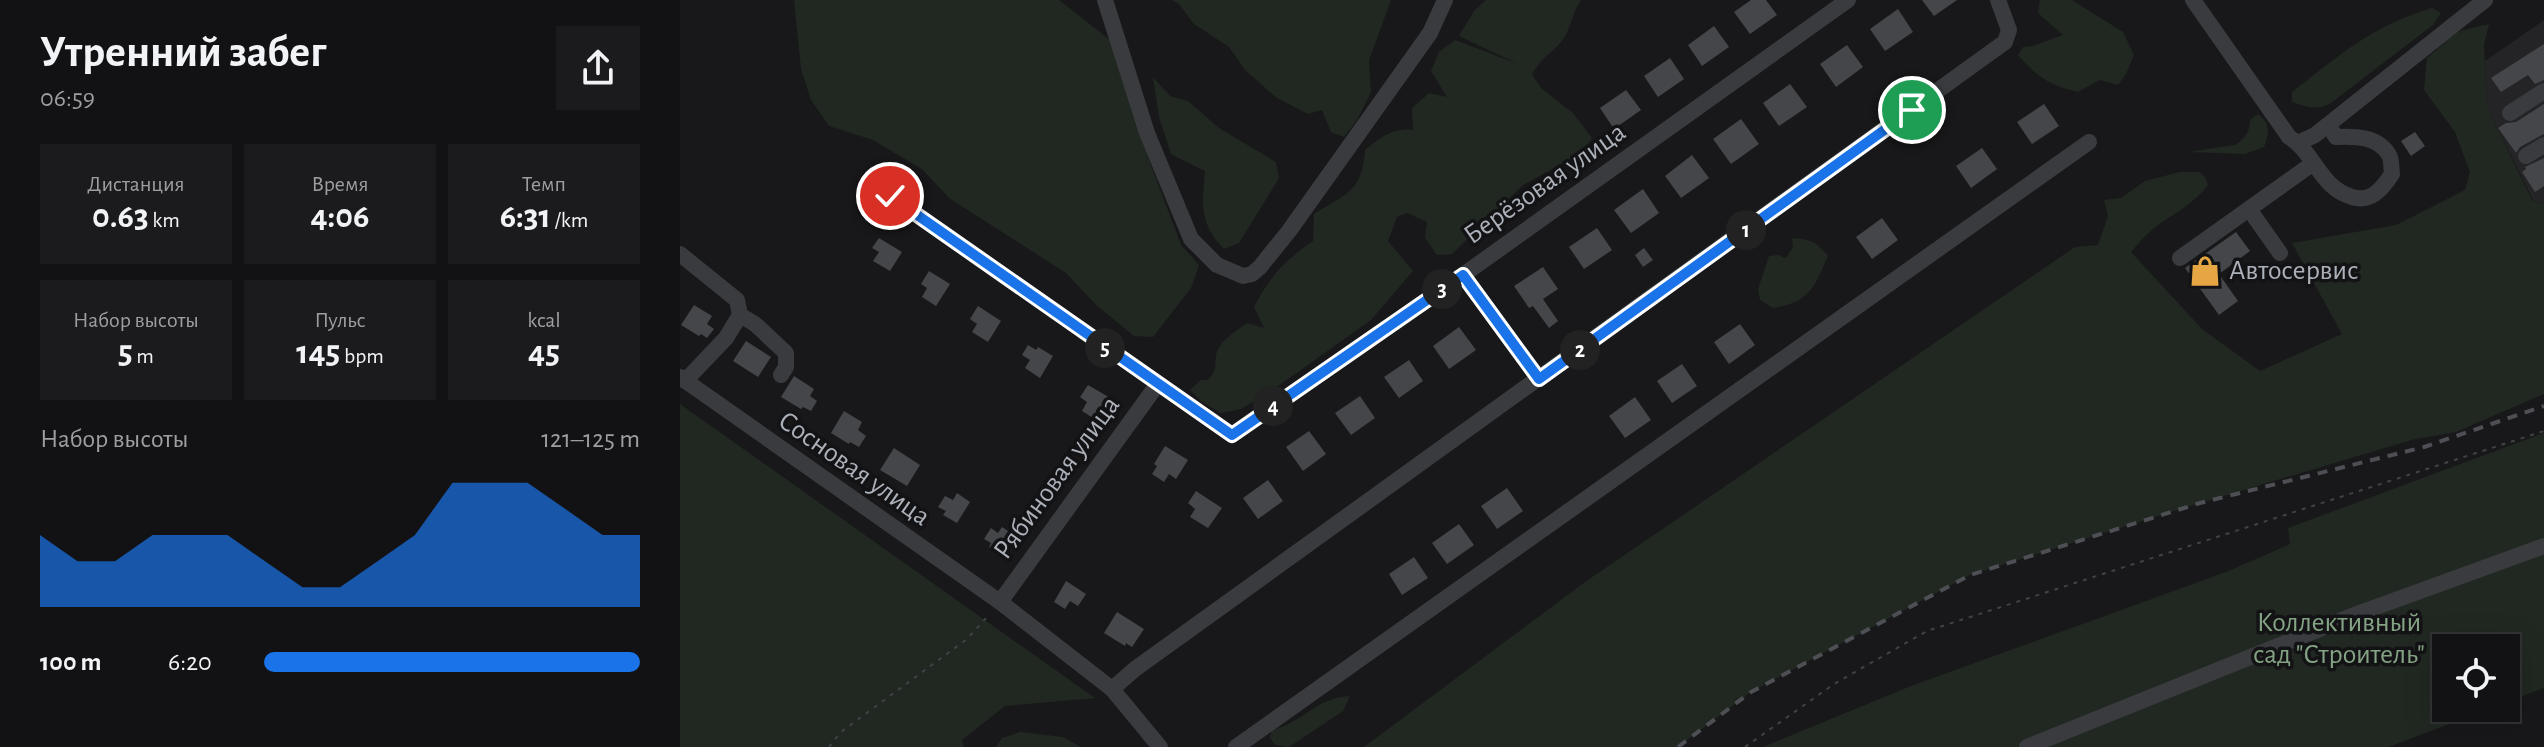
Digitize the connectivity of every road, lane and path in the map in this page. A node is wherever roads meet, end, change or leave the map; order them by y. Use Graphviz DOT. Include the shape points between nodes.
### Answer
graph roads {
  1 [pos="1105,0"];
  2 [pos="1445,0"];
  3 [pos="1848,0"];
  4 [pos="1998,0"];
  5 [pos="2193,0"];
  6 [pos="2485,0"];
  7 [pos="2544,91"];
  8 [pos="2510,113"];
  9 [pos="2328,125"];
  10 [pos="2089,142"];
  11 [pos="2298,143"];
  12 [pos="2544,145"];
  13 [pos="2526,156"];
  14 [pos="2312,164"];
  15 [pos="890,196"];
  16 [pos="2249,209"];
  17 [pos="2280,253"];
  18 [pos="680,254"];
  19 [pos="2180,258"];
  20 [pos="1463,275"];
  21 [pos="740,315"];
  22 [pos="781,375"];
  23 [pos="683,379"];
  24 [pos="1539,379"];
  25 [pos="1157,385"];
  26 [pos="2544,431"];
  27 [pos="1232,435"];
  28 [pos="2544,546"];
  29 [pos="1000,602"];
  30 [pos="1112,689"];
  31 [pos="829,747"];
  32 [pos="1160,747"];
  33 [pos="1236,747"];
  34 [pos="1745,747"];
  35 [pos="2027,747"];
  1 -- 2 [label="street" via="1147,133 1191,239 1217,265 1243,276 1260,267 1289,231 1401,76"];
  3 -- 20 [label="street, Берёзовая улица"];
  4 -- 24 [label="street" via="2009,30 2005,42"];
  5 -- 11 [label="street"];
  6 -- 9 [label="street"];
  7 -- 8 [label="street"];
  9 -- 11 [label="street"];
  9 -- 14 [label="street" via="2336,137 2376,142 2390,156 2392,174 2380,191 2364,199 2328,185"];
  10 -- 33 [label="street"];
  11 -- 14 [label="street"];
  12 -- 13 [label="street"];
  14 -- 16 [label="street"];
  15 -- 25 [label="street, Рябиновая улица"];
  16 -- 17 [label="street"];
  16 -- 19 [label="street"];
  18 -- 21 [label="street" via="737,300"];
  20 -- 24 [label="street"];
  20 -- 27 [label="street, Берёзовая улица"];
  21 -- 22 [label="street" via="786,353"];
  21 -- 23 [label="street" via="726,338"];
  23 -- 29 [label="street, Сосновая улица"];
  24 -- 30 [label="street"];
  25 -- 27 [label="street, Рябиновая улица"];
  25 -- 29 [label="street, Рябиновая улица"];
  26 -- 34 [label="path" via="1927,631 1834,684"];
  28 -- 35 [label="street" via="2357,614"];
  29 -- 30 [label="street, Сосновая улица"];
  29 -- 31 [label="path" via="967,639 841,732"];
  30 -- 32 [label="street, Сосновая улица"];
}
